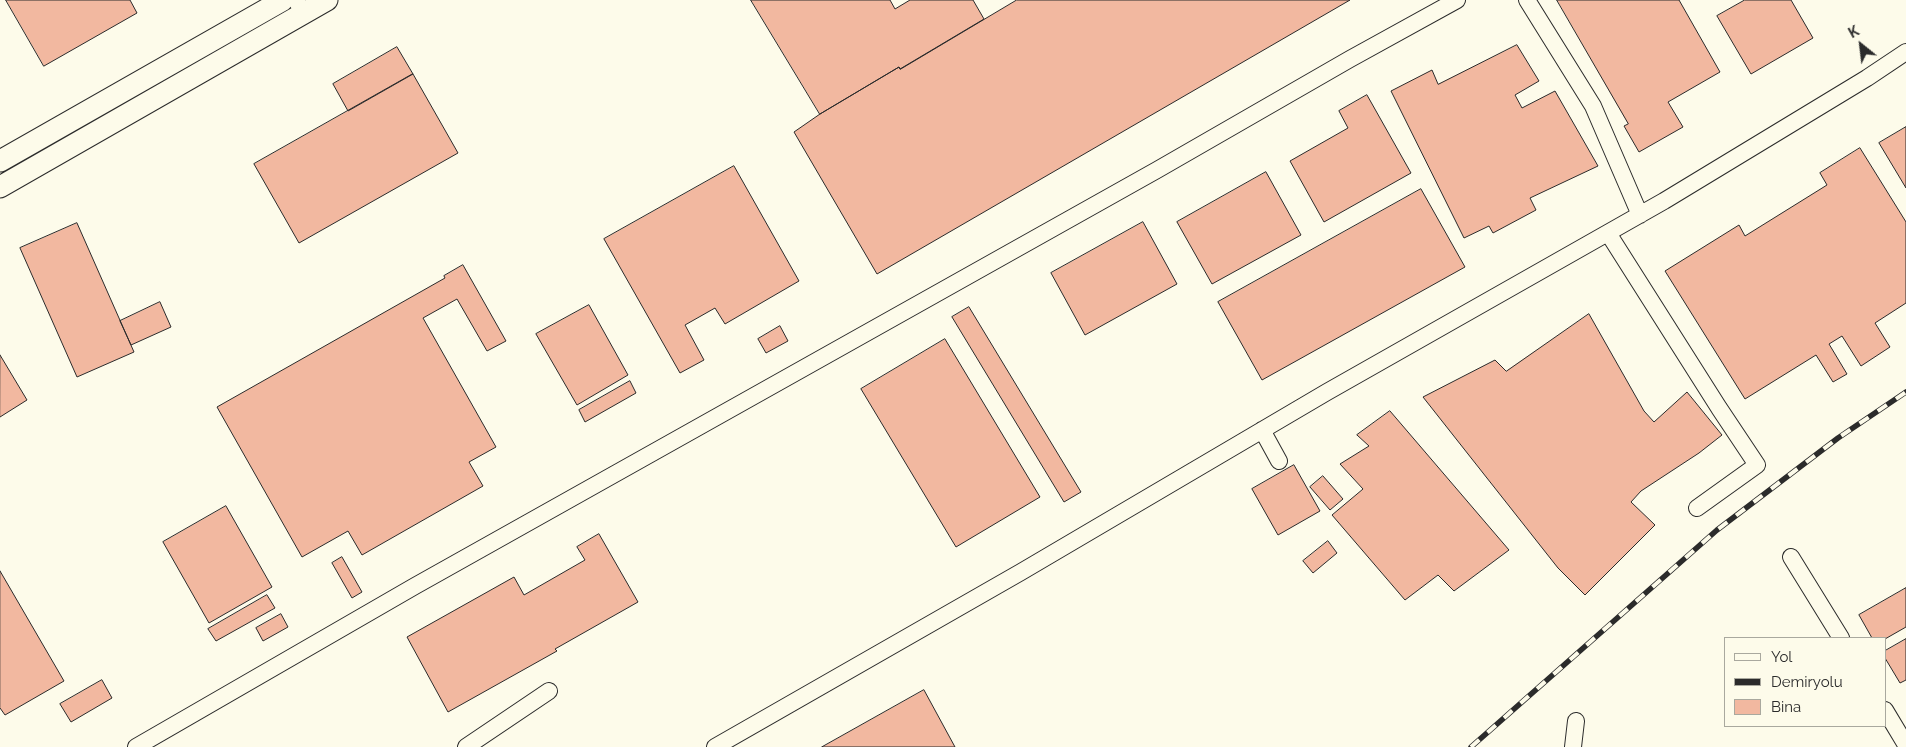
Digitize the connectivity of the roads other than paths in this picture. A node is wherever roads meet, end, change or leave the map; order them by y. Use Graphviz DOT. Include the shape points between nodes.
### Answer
graph roads {
  1 [pos="283,0"];
  2 [pos="327,0"];
  3 [pos="1458,0"];
  4 [pos="1527,0"];
  5 [pos="300,7"];
  6 [pos="1906,52"];
  7 [pos="0,161"];
  8 [pos="0,187"];
  9 [pos="1640,215"];
  10 [pos="1608,233"];
  11 [pos="1262,430"];
  12 [pos="1279,461"];
  13 [pos="1697,508"];
  14 [pos="1791,557"];
  15 [pos="1840,637"];
  16 [pos="550,691"];
  17 [pos="1886,712"];
  18 [pos="1576,721"];
  19 [pos="1906,745"];
  20 [pos="136,747"];
  21 [pos="466,747"];
  22 [pos="715,747"];
  23 [pos="1573,747"];
  1 -- 7 [label="main road"];
  2 -- 5 [label="main road"];
  3 -- 20 [label="street" via="415,586"];
  4 -- 9 [label="street" via="1593,106"];
  5 -- 8 [label="main road"];
  6 -- 9 [label="street"];
  9 -- 10 [label="street"];
  10 -- 11 [label="street"];
  10 -- 13 [label="street" via="1757,464"];
  11 -- 12 [label="street"];
  11 -- 22 [label="street"];
  14 -- 15 [label="street"];
  16 -- 21 [label="street"];
  17 -- 19 [label="street"];
  18 -- 23 [label="street"];
}
